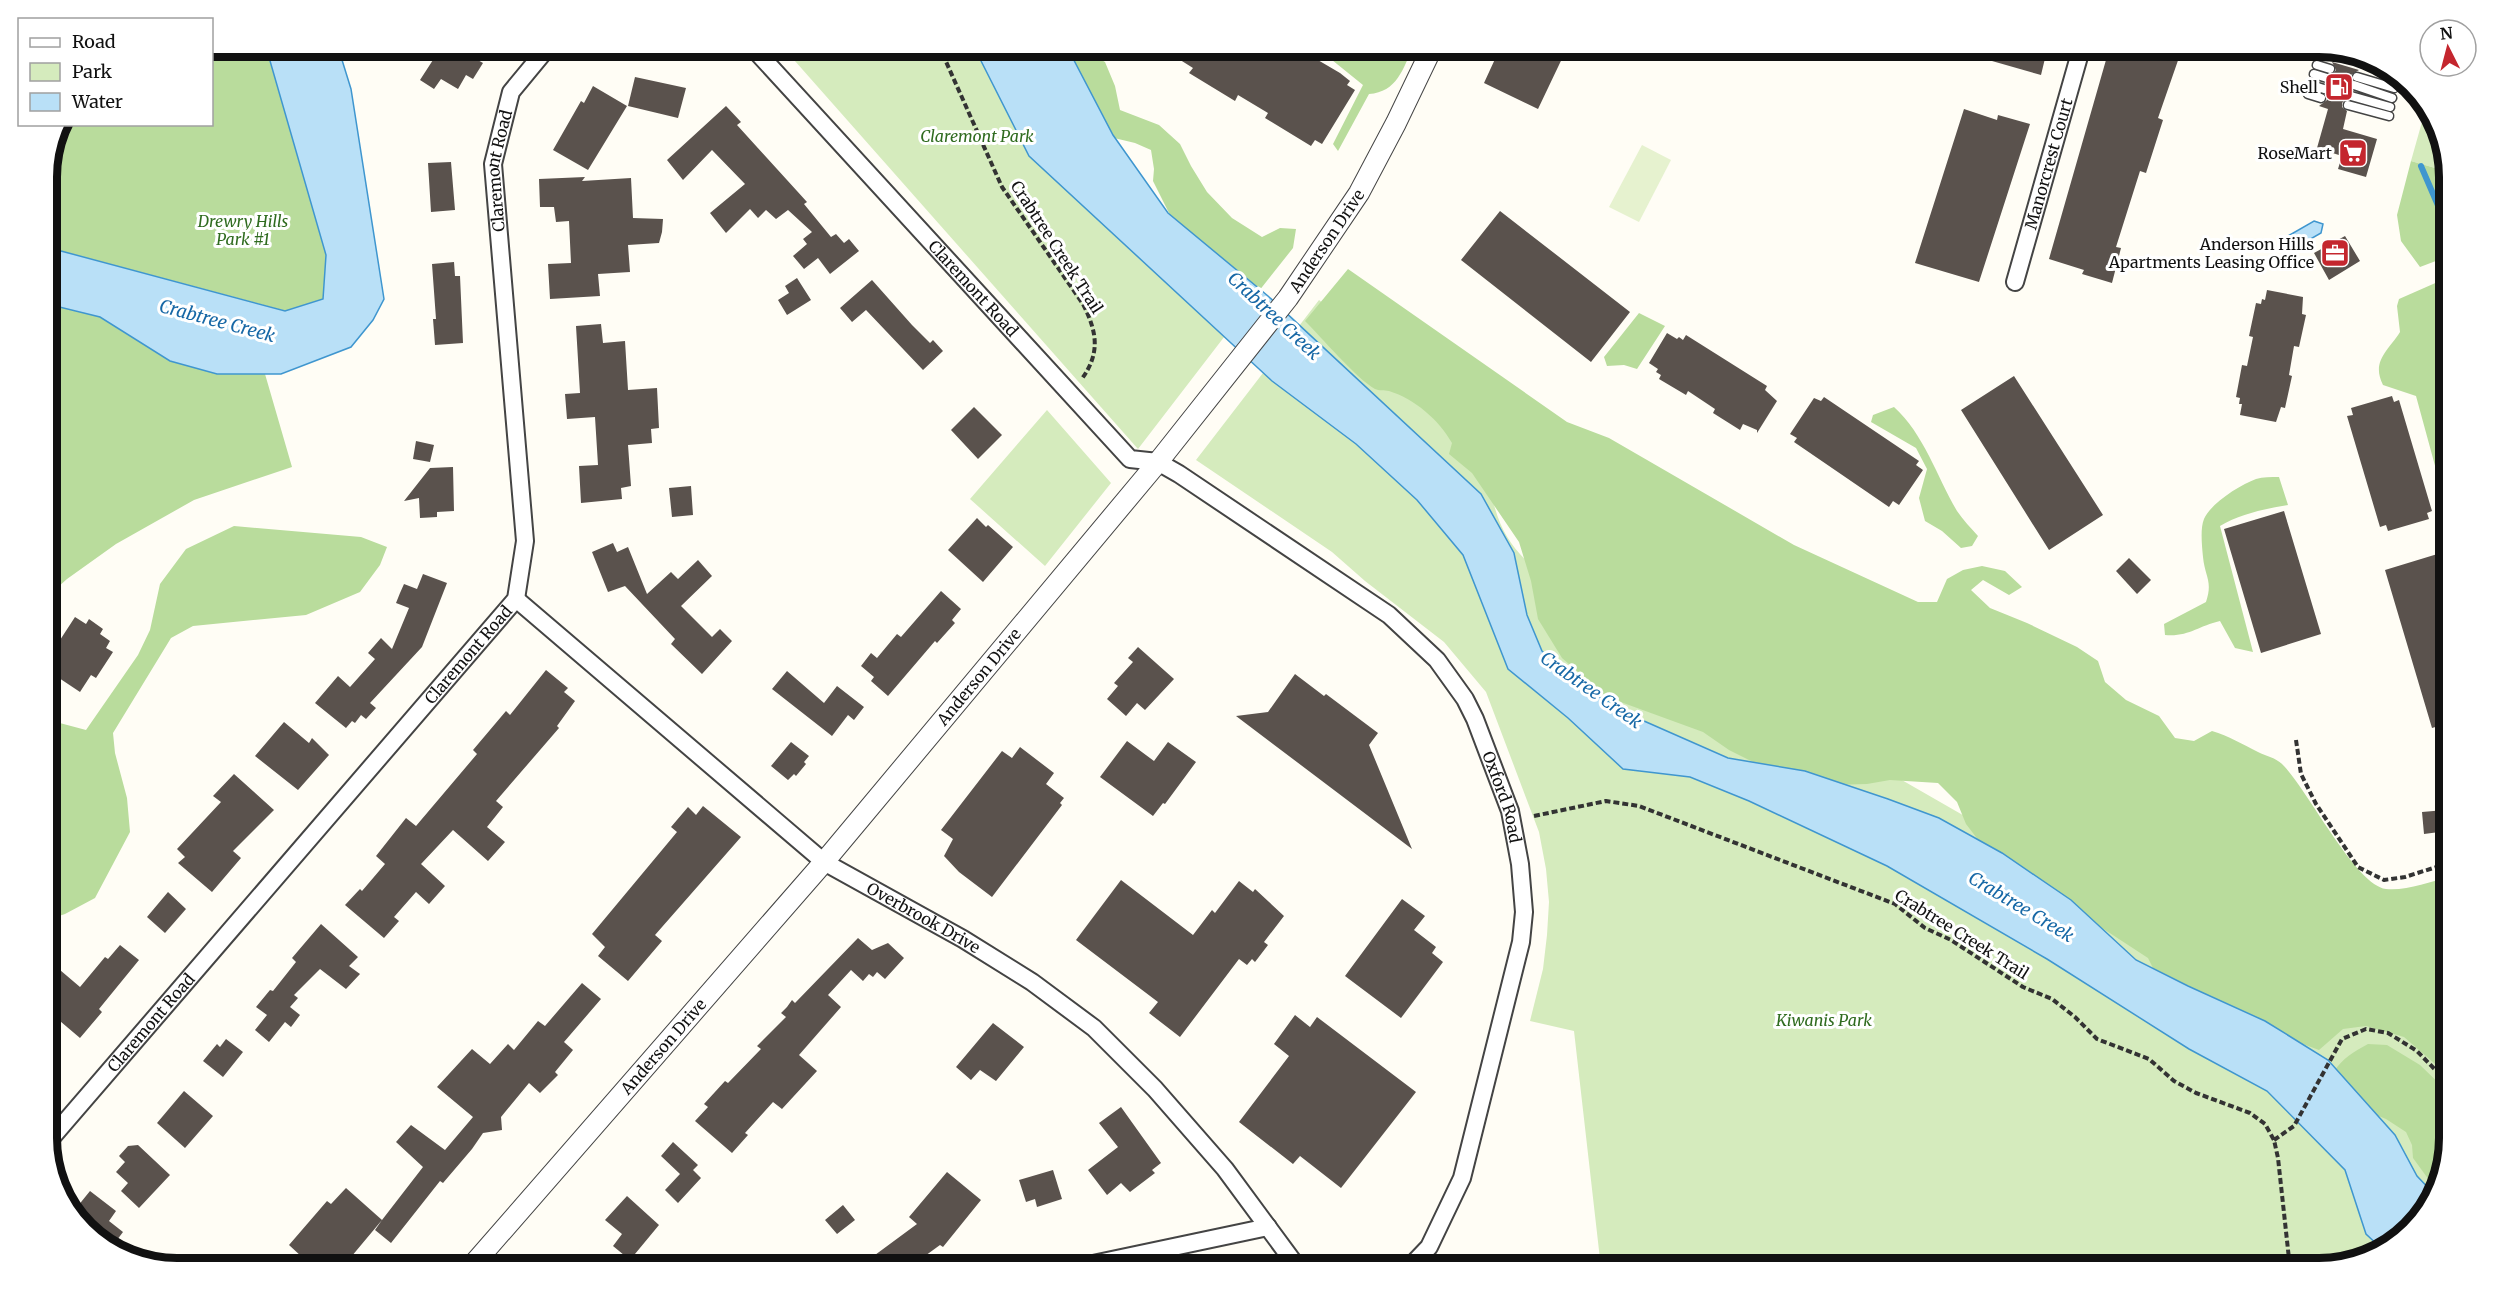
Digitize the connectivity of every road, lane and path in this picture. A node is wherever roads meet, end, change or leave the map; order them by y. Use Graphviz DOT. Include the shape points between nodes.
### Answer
graph roads {
  1 [pos="540,57"];
  2 [pos="761,57"];
  3 [pos="944,57"];
  4 [pos="1428,57"];
  5 [pos="2079,57"];
  6 [pos="2316,69"];
  7 [pos="2329,73"];
  8 [pos="2311,85"];
  9 [pos="2394,88"];
  10 [pos="2324,89"];
  11 [pos="2308,94"];
  12 [pos="2351,96"];
  13 [pos="2321,98"];
  14 [pos="2392,98"];
  15 [pos="2348,105"];
  16 [pos="2015,282"];
  17 [pos="1067,393"];
  18 [pos="1158,462"];
  19 [pos="516,599"];
  20 [pos="2296,740"];
  21 [pos="1534,816"];
  22 [pos="824,862"];
  23 [pos="2439,866"];
  24 [pos="2439,1073"];
  25 [pos="57,1131"];
  26 [pos="2274,1140"];
  27 [pos="1268,1227"];
  28 [pos="480,1258"];
  29 [pos="1125,1258"];
  30 [pos="1290,1258"];
  31 [pos="1419,1258"];
  32 [pos="2289,1258"];
  1 -- 19 [label="street, Claremont Road" via="511,92 494,164 525,542"];
  2 -- 17 [label="street, Claremont Road"];
  3 -- 17 [label="path, Crabtree Creek Trail" via="1002,187 1092,322 1094,352 1088,369"];
  4 -- 18 [label="street, Anderson Drive" via="1359,193 1288,298"];
  5 -- 16 [label="street, Manorcrest Court"];
  6 -- 7 [label="lane"];
  8 -- 10 [label="lane"];
  9 -- 14 [label="lane" via="2356,81"];
  11 -- 13 [label="lane"];
  12 -- 15 [label="lane" via="2390,112"];
  17 -- 18 [label="street, Claremont Road" via="1130,459"];
  18 -- 22 [label="street, Anderson Drive"];
  18 -- 31 [label="street, Oxford Road" via="1389,615 1437,660 1475,719 1510,811 1521,864 1521,942 1462,1178 1429,1246"];
  19 -- 22 [label="street, Overbrook Drive"];
  19 -- 25 [label="street, Claremont Road"];
  20 -- 23 [label="path" via="2301,774 2358,867 2384,880"];
  21 -- 26 [label="path, Crabtree Creek Trail" via="1606,801 1639,806 1895,904 1925,928 1951,940 2023,987 2052,999 2097,1039 2149,1059 2196,1093 2250,1113 2265,1124"];
  22 -- 27 [label="street, Overbrook Drive" via="963,939 1032,982 1094,1028 1155,1089 1225,1169"];
  22 -- 28 [label="street, Anderson Drive"];
  24 -- 26 [label="path" via="2417,1051 2388,1033 2366,1029 2342,1039 2294,1126"];
  26 -- 32 [label="path, Crabtree Creek Trail"];
  27 -- 29 [label="street"];
  27 -- 30 [label="street, Overbrook Drive"];
}
